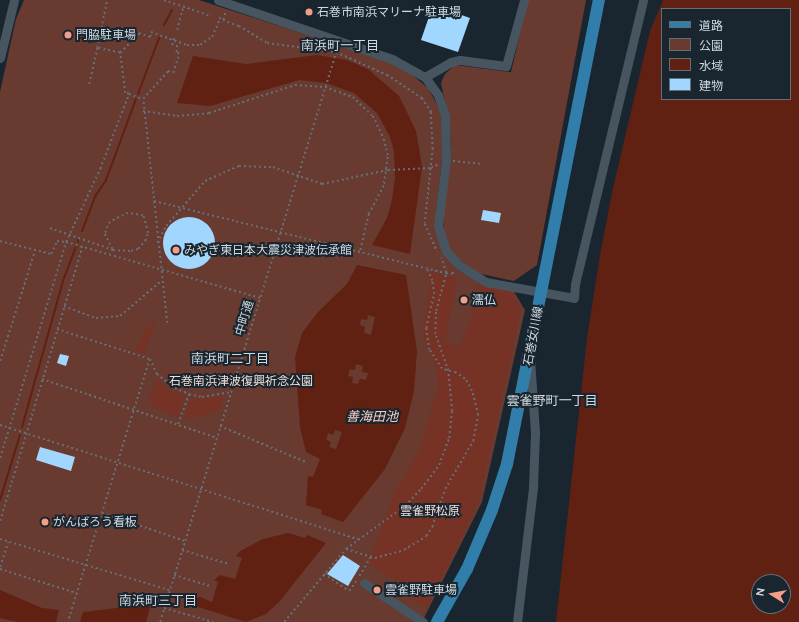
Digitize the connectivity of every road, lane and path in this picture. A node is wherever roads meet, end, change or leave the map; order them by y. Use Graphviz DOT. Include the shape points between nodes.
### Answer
graph roads {
  1 [pos="14,0"];
  2 [pos="107,0"];
  3 [pos="164,0"];
  4 [pos="218,0"];
  5 [pos="524,0"];
  6 [pos="599,0"];
  7 [pos="643,0"];
  8 [pos="183,6"];
  9 [pos="211,16"];
  10 [pos="220,18"];
  11 [pos="223,20"];
  12 [pos="176,30"];
  13 [pos="174,39"];
  14 [pos="339,41"];
  15 [pos="97,48"];
  16 [pos="336,52"];
  17 [pos="120,53"];
  18 [pos="0,58"];
  19 [pos="425,77"];
  20 [pos="89,84"];
  21 [pos="325,87"];
  22 [pos="129,94"];
  23 [pos="143,99"];
  24 [pos="143,111"];
  25 [pos="446,160"];
  26 [pos="480,164"];
  27 [pos="431,168"];
  28 [pos="388,170"];
  29 [pos="298,174"];
  30 [pos="154,201"];
  31 [pos="180,207"];
  32 [pos="50,228"];
  33 [pos="280,232"];
  34 [pos="70,233"];
  35 [pos="0,241"];
  36 [pos="66,242"];
  37 [pos="157,243"];
  38 [pos="82,247"];
  39 [pos="35,250"];
  40 [pos="113,250"];
  41 [pos="360,252"];
  42 [pos="459,265"];
  43 [pos="426,268"];
  44 [pos="160,269"];
  45 [pos="446,273"];
  46 [pos="162,280"];
  47 [pos="540,294"];
  48 [pos="260,298"];
  49 [pos="64,306"];
  50 [pos="167,323"];
  51 [pos="57,329"];
  52 [pos="530,358"];
  53 [pos="150,359"];
  54 [pos="0,361"];
  55 [pos="448,371"];
  56 [pos="42,379"];
  57 [pos="231,392"];
  58 [pos="189,394"];
  59 [pos="134,410"];
  60 [pos="178,424"];
  61 [pos="0,425"];
  62 [pos="220,426"];
  63 [pos="9,428"];
  64 [pos="26,432"];
  65 [pos="216,438"];
  66 [pos="0,458"];
  67 [pos="118,462"];
  68 [pos="308,463"];
  69 [pos="201,488"];
  70 [pos="102,513"];
  71 [pos="0,521"];
  72 [pos="0,539"];
  73 [pos="359,540"];
  74 [pos="185,541"];
  75 [pos="8,542"];
  76 [pos="346,549"];
  77 [pos="182,550"];
  78 [pos="371,557"];
  79 [pos="229,564"];
  80 [pos="86,565"];
  81 [pos="0,568"];
  82 [pos="324,574"];
  83 [pos="174,575"];
  84 [pos="364,583"];
  85 [pos="209,586"];
  86 [pos="170,590"];
  87 [pos="77,593"];
  88 [pos="164,608"];
  89 [pos="68,622"];
  90 [pos="160,622"];
  91 [pos="213,622"];
  92 [pos="284,622"];
  93 [pos="423,622"];
  94 [pos="437,622"];
  95 [pos="517,622"];
  1 -- 18 [label="street"];
  2 -- 15 [label="path"];
  3 -- 8 [label="path"];
  4 -- 14 [label="street"];
  5 -- 19 [label="street" via="506,66 460,60 451,62"];
  6 -- 47 [label="main road, 石巻女川線"];
  7 -- 47 [label="street" via="574,298"];
  8 -- 9 [label="path"];
  8 -- 12 [label="path"];
  10 -- 13 [label="path" via="215,32 206,42 194,46"];
  11 -- 16 [label="path" via="239,26 267,43"];
  13 -- 17 [label="path" via="151,32 150,37 138,34"];
  13 -- 23 [label="path" via="172,45 178,47 176,52 179,54 173,73 168,71"];
  14 -- 16 [label="path, 中町通"];
  14 -- 19 [label="street" via="392,59"];
  15 -- 17 [label="path"];
  15 -- 20 [label="path"];
  16 -- 21 [label="path, 中町通"];
  16 -- 27 [label="path" via="387,75 422,98 431,112 434,148"];
  17 -- 22 [label="path" via="125,93"];
  19 -- 25 [label="street" via="438,96 445,115"];
  21 -- 24 [label="path" via="286,86 225,110 209,113 177,116"];
  21 -- 28 [label="path" via="353,97 373,116 384,139"];
  21 -- 29 [label="path, 中町通"];
  22 -- 23 [label="path"];
  22 -- 34 [label="path" via="100,169"];
  23 -- 24 [label="path"];
  24 -- 30 [label="path"];
  25 -- 26 [label="path"];
  25 -- 27 [label="path"];
  25 -- 42 [label="street" via="438,226 446,251"];
  27 -- 28 [label="path"];
  27 -- 45 [label="path" via="425,224"];
  28 -- 29 [label="path" via="322,184"];
  28 -- 41 [label="path" via="384,186 364,226"];
  29 -- 31 [label="path" via="273,167 238,166 206,181"];
  29 -- 33 [label="path, 中町通"];
  30 -- 31 [label="path"];
  30 -- 37 [label="path"];
  31 -- 33 [label="path"];
  31 -- 37 [label="path"];
  32 -- 34 [label="path"];
  33 -- 41 [label="path"];
  33 -- 48 [label="path, 中町通"];
  34 -- 36 [label="path"];
  34 -- 40 [label="path"];
  35 -- 39 [label="path"];
  36 -- 38 [label="path"];
  36 -- 39 [label="path" via="57,241 51,254"];
  36 -- 63 [label="path"];
  37 -- 44 [label="path"];
  38 -- 44 [label="path"];
  38 -- 49 [label="path"];
  39 -- 54 [label="path"];
  40 -- 40 [label="path" via="131,251 138,249 145,241 148,233 142,216 128,213 110,222 105,234"];
  41 -- 43 [label="path"];
  42 -- 45 [label="path" via="452,274"];
  42 -- 47 [label="street" via="486,282"];
  43 -- 45 [label="path"];
  43 -- 55 [label="path" via="434,294 426,338 433,358 442,369"];
  44 -- 46 [label="path"];
  44 -- 48 [label="path"];
  45 -- 55 [label="path" via="435,334"];
  46 -- 49 [label="path" via="120,316 96,318"];
  46 -- 50 [label="path"];
  47 -- 52 [label="main road, 石巻女川線"];
  48 -- 57 [label="path, 中町通"];
  49 -- 51 [label="path"];
  51 -- 53 [label="path"];
  51 -- 56 [label="path"];
  52 -- 94 [label="main road, 石巻女川線" via="507,464 492,510 467,569"];
  52 -- 95 [label="street" via="536,432 533,487"];
  53 -- 58 [label="path" via="156,374 175,388"];
  53 -- 59 [label="path"];
  55 -- 73 [label="path" via="452,411 449,438 439,465 421,490 405,506"];
  55 -- 78 [label="path" via="465,379 476,404 478,415 473,441 445,489 432,527 426,536 390,555"];
  56 -- 59 [label="path"];
  56 -- 64 [label="path"];
  57 -- 58 [label="path" via="202,396"];
  57 -- 62 [label="path, 中町通"];
  58 -- 60 [label="path"];
  59 -- 60 [label="path"];
  59 -- 67 [label="path"];
  60 -- 65 [label="path"];
  61 -- 63 [label="path"];
  62 -- 65 [label="path, 中町通"];
  62 -- 68 [label="path"];
  63 -- 64 [label="path"];
  63 -- 66 [label="path"];
  64 -- 67 [label="path"];
  64 -- 71 [label="path"];
  65 -- 69 [label="path, 中町通"];
  67 -- 69 [label="path"];
  67 -- 70 [label="path"];
  69 -- 73 [label="path"];
  69 -- 74 [label="path, 中町通"];
  70 -- 74 [label="path"];
  70 -- 80 [label="path"];
  72 -- 75 [label="path"];
  73 -- 76 [label="path"];
  74 -- 77 [label="path, 中町通"];
  75 -- 80 [label="path"];
  75 -- 81 [label="path"];
  76 -- 78 [label="path"];
  76 -- 82 [label="path"];
  77 -- 79 [label="path"];
  77 -- 83 [label="path, 中町通"];
  78 -- 82 [label="path" via="349,590"];
  80 -- 86 [label="path"];
  80 -- 87 [label="path"];
  81 -- 87 [label="path"];
  82 -- 92 [label="path"];
  83 -- 85 [label="path"];
  83 -- 86 [label="path, 中町通"];
  84 -- 93 [label="street"];
  86 -- 88 [label="path, 中町通"];
  87 -- 89 [label="path"];
  88 -- 90 [label="path, 中町通"];
  88 -- 91 [label="path"];
}
